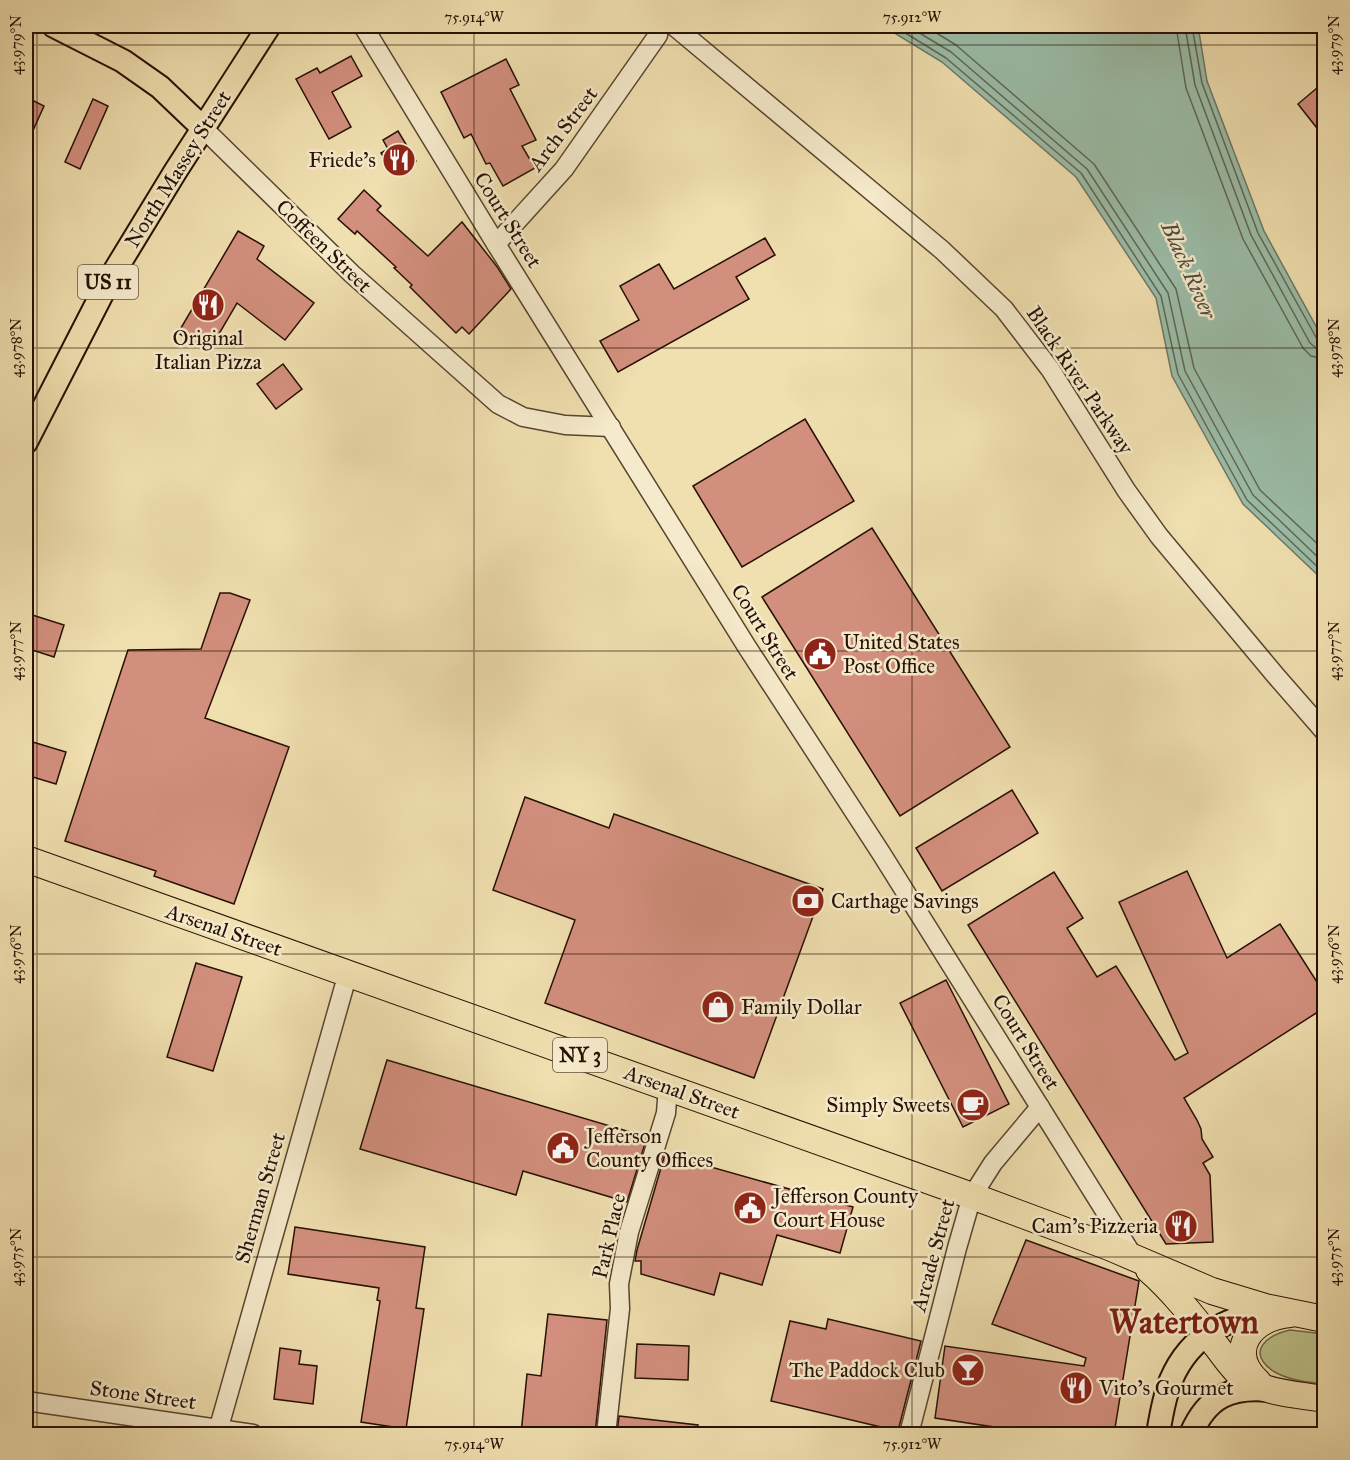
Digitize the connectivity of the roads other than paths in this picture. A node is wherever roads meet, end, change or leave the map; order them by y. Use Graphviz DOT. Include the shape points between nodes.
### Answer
graph roads {
  1 [pos="54,26"];
  2 [pos="269,26"];
  3 [pos="362,26"];
  4 [pos="666,30"];
  5 [pos="203,128"];
  6 [pos="496,244"];
  7 [pos="31,419"];
  8 [pos="611,427"];
  9 [pos="26,442"];
  10 [pos="1324,731"];
  11 [pos="26,859"];
  12 [pos="348,973"];
  13 [pos="668,1087"];
  14 [pos="1040,1107"];
  15 [pos="972,1196"];
  16 [pos="1133,1257"];
  17 [pos="1293,1313"];
  18 [pos="1324,1319"];
  19 [pos="1206,1333"];
  20 [pos="1228,1363"];
  21 [pos="1271,1390"];
  22 [pos="1220,1396"];
  23 [pos="1324,1399"];
  24 [pos="26,1401"];
  25 [pos="217,1432"];
  26 [pos="253,1434"];
  27 [pos="606,1434"];
  28 [pos="909,1434"];
  29 [pos="1158,1434"];
  30 [pos="1191,1434"];
  1 -- 5 [label="main road, Coffeen Street" via="123,61 160,87"];
  2 -- 5 [label="main road, North Massey Street / US 11"];
  3 -- 6 [label="street, Court Street"];
  4 -- 6 [label="street, Arch Street" via="564,169"];
  4 -- 10 [label="street, Black River Parkway" via="942,250 1004,309 1050,369 1159,536"];
  5 -- 7 [label="main road, North Massey Street / US 11" via="108,282"];
  5 -- 8 [label="street, Coffeen Street" via="352,274 498,404 523,417 565,425"];
  6 -- 8 [label="street, Court Street"];
  7 -- 9 [label="main road, North Massey Street / US 11"];
  8 -- 14 [label="street, Court Street"];
  11 -- 12 [label="highway, Arsenal Street / NY 3"];
  12 -- 13 [label="highway, Arsenal Street / NY 3"];
  12 -- 25 [label="street, Sherman Street"];
  13 -- 15 [label="highway, Arsenal Street / NY 3"];
  13 -- 27 [label="street, Park Place" via="666,1113 629,1232 619,1284 620,1309"];
  14 -- 15 [label="street, Arcade Street" via="993,1162"];
  14 -- 16 [label="street, Court Street"];
  15 -- 16 [label="highway, Arsenal Street / NY 3"];
  15 -- 28 [label="street, Arcade Street"];
  16 -- 17 [label="highway, NY 3" via="1212,1291"];
  16 -- 19 [label="highway, NY 3"];
  17 -- 18 [label="highway"];
  17 -- 19 [label="main road" via="1241,1317"];
  17 -- 21 [label="highway" via="1270,1317 1251,1330 1245,1340 1243,1352 1251,1376"];
  19 -- 20 [label="highway, NY 3"];
  19 -- 29 [label="main road" via="1171,1380"];
  20 -- 21 [label="highway, NY 3" via="1254,1384"];
  20 -- 22 [label="main road"];
  21 -- 22 [label="main road" via="1234,1390"];
  21 -- 23 [label="highway"];
  22 -- 30 [label="main road" via="1197,1420"];
  24 -- 25 [label="street, Stone Street"];
  25 -- 26 [label="street, Stone Street"];
}
